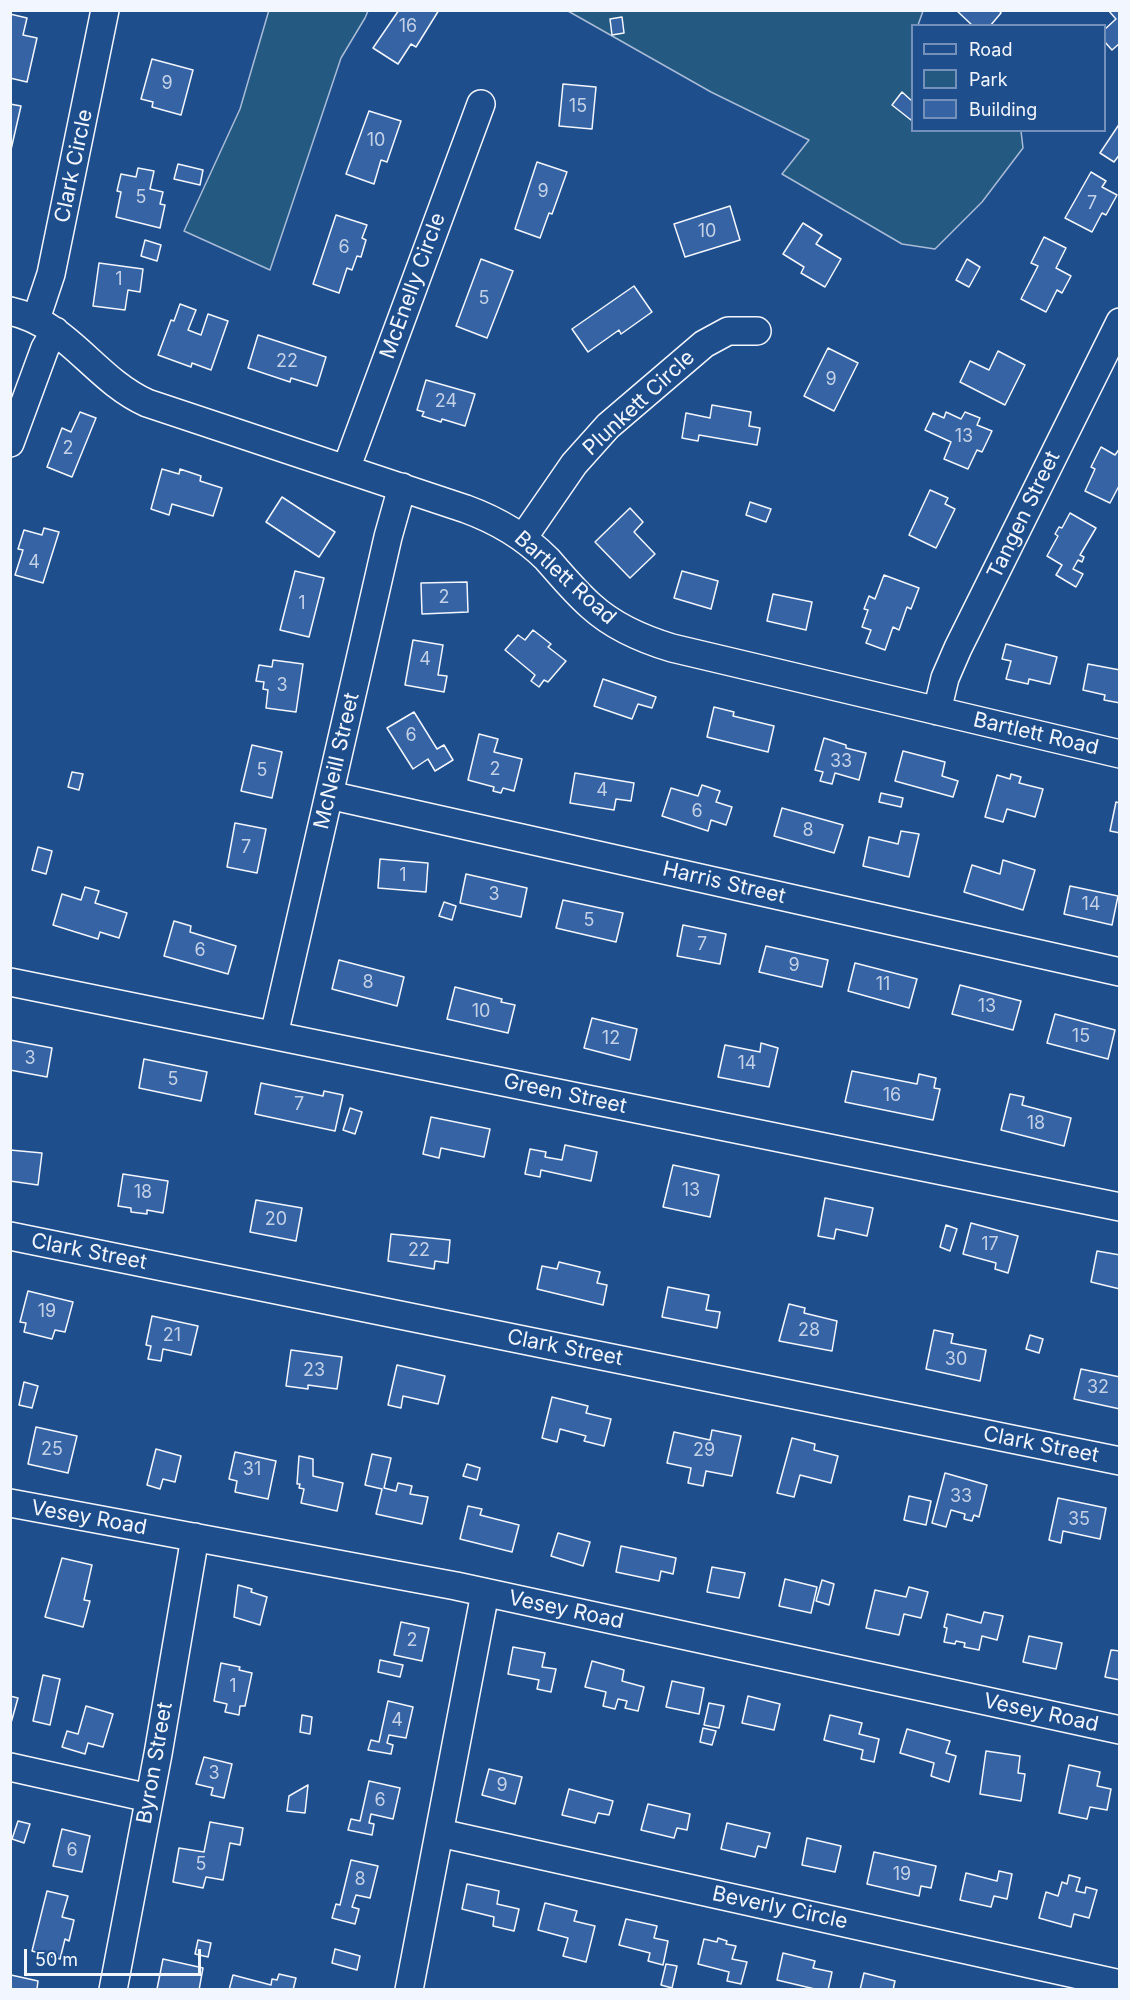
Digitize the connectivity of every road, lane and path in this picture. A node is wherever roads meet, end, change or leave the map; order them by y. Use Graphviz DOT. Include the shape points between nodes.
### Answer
graph roads {
  1 [pos="105,10"];
  2 [pos="481,104"];
  3 [pos="10,311"];
  4 [pos="1119,322"];
  5 [pos="46,325"];
  6 [pos="756,331"];
  7 [pos="10,443"];
  8 [pos="346,469"];
  9 [pos="402,487"];
  10 [pos="523,538"];
  11 [pos="937,711"];
  12 [pos="1119,754"];
  13 [pos="329,795"];
  14 [pos="1119,972"];
  15 [pos="10,982"];
  16 [pos="274,1035"];
  17 [pos="1119,1207"];
  18 [pos="10,1236"];
  19 [pos="1119,1461"];
  20 [pos="10,1503"];
  21 [pos="195,1537"];
  22 [pos="486,1593"];
  23 [pos="1119,1730"];
  24 [pos="10,1767"];
  25 [pos="149,1798"];
  26 [pos="440,1833"];
  27 [pos="1119,1984"];
  28 [pos="113,1989"];
  29 [pos="409,1989"];
  1 -- 5 [label="street, Clark Circle" via="51,274"];
  2 -- 8 [label="street, McEnelly Circle"];
  3 -- 5 [label="street, Bartlett Road"];
  4 -- 11 [label="street, Tangen Street" via="958,648"];
  5 -- 7 [label="street" via="45,348"];
  5 -- 8 [label="street, Bartlett Road" via="107,379 134,397"];
  6 -- 10 [label="street, Plunkett Circle" via="728,331 710,340 608,426 574,464"];
  8 -- 9 [label="street, Bartlett Road"];
  9 -- 10 [label="street, Bartlett Road" via="481,515"];
  9 -- 13 [label="street, McNeill Street"];
  10 -- 11 [label="street, Bartlett Road" via="590,606 636,635 672,648"];
  11 -- 12 [label="street, Bartlett Road"];
  13 -- 14 [label="street, Harris Street"];
  13 -- 16 [label="street, McNeill Street"];
  15 -- 16 [label="street, Green Street"];
  16 -- 17 [label="street, Green Street"];
  18 -- 19 [label="street, Clark Street"];
  20 -- 21 [label="street, Vesey Road"];
  21 -- 22 [label="street, Vesey Road"];
  21 -- 25 [label="street, Byron Street"];
  22 -- 23 [label="street, Vesey Road"];
  22 -- 26 [label="street"];
  24 -- 25 [label="street"];
  25 -- 28 [label="street, Byron Street"];
  26 -- 27 [label="street, Beverly Circle"];
  26 -- 29 [label="street"];
}
